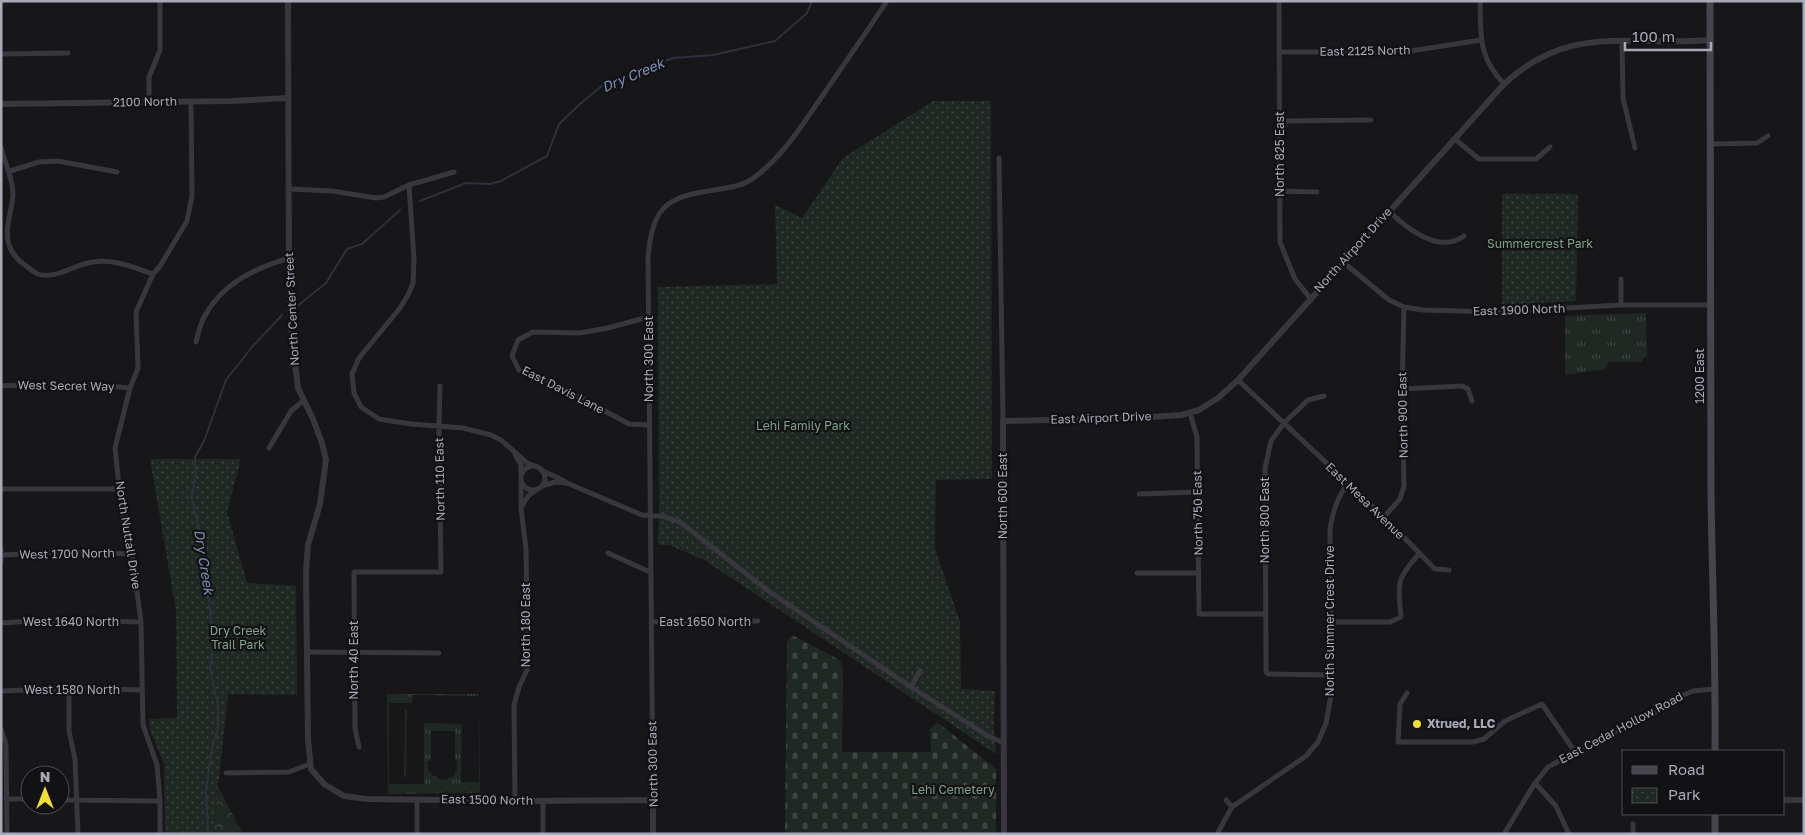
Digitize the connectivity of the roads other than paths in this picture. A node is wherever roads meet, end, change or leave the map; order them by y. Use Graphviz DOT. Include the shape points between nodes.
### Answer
graph roads {
  1 [pos="160,1"];
  2 [pos="288,1"];
  3 [pos="887,1"];
  4 [pos="1278,1"];
  5 [pos="1480,1"];
  6 [pos="1710,1"];
  7 [pos="1481,40"];
  8 [pos="1710,40"];
  9 [pos="1622,41"];
  10 [pos="1279,52"];
  11 [pos="68,53"];
  12 [pos="1,54"];
  13 [pos="1504,84"];
  14 [pos="288,98"];
  15 [pos="149,102"];
  16 [pos="190,102"];
  17 [pos="1,104"];
  18 [pos="1371,120"];
  19 [pos="1280,121"];
  20 [pos="1768,136"];
  21 [pos="1454,139"];
  22 [pos="1711,144"];
  23 [pos="1,147"];
  24 [pos="1550,148"];
  25 [pos="1635,148"];
  26 [pos="999,158"];
  27 [pos="10,171"];
  28 [pos="117,172"];
  29 [pos="454,172"];
  30 [pos="409,185"];
  31 [pos="290,189"];
  32 [pos="1280,191"];
  33 [pos="1317,192"];
  34 [pos="1389,211"];
  35 [pos="1464,236"];
  36 [pos="289,258"];
  37 [pos="1343,262"];
  38 [pos="152,274"];
  39 [pos="1621,279"];
  40 [pos="1310,298"];
  41 [pos="1711,304"];
  42 [pos="1620,306"];
  43 [pos="1404,307"];
  44 [pos="648,317"];
  45 [pos="196,342"];
  46 [pos="1238,380"];
  47 [pos="1,386"];
  48 [pos="440,386"];
  49 [pos="130,388"];
  50 [pos="1402,389"];
  51 [pos="1324,396"];
  52 [pos="304,400"];
  53 [pos="1472,401"];
  54 [pos="1199,410"];
  55 [pos="1190,413"];
  56 [pos="1003,421"];
  57 [pos="1284,423"];
  58 [pos="439,425"];
  59 [pos="649,425"];
  60 [pos="269,448"];
  61 [pos="512,450"];
  62 [pos="535,466"];
  63 [pos="541,470"];
  64 [pos="521,478"];
  65 [pos="568,483"];
  66 [pos="1348,484"];
  67 [pos="539,488"];
  68 [pos="1,489"];
  69 [pos="119,489"];
  70 [pos="1198,492"];
  71 [pos="1139,494"];
  72 [pos="521,508"];
  73 [pos="650,516"];
  74 [pos="1384,517"];
  75 [pos="2,552"];
  76 [pos="608,553"];
  77 [pos="132,554"];
  78 [pos="1419,554"];
  79 [pos="1,561"];
  80 [pos="1449,570"];
  81 [pos="354,572"];
  82 [pos="650,572"];
  83 [pos="1136,573"];
  84 [pos="1199,573"];
  85 [pos="1265,614"];
  86 [pos="758,621"];
  87 [pos="141,622"];
  88 [pos="651,622"];
  89 [pos="1331,622"];
  90 [pos="1,623"];
  91 [pos="307,652"];
  92 [pos="353,652"];
  93 [pos="439,653"];
  94 [pos="920,671"];
  95 [pos="1330,675"];
  96 [pos="912,687"];
  97 [pos="69,688"];
  98 [pos="1714,689"];
  99 [pos="142,690"];
  100 [pos="1,691"];
  101 [pos="1407,693"];
  102 [pos="1,729"];
  103 [pos="1004,743"];
  104 [pos="359,747"];
  105 [pos="1715,750"];
  106 [pos="1575,752"];
  107 [pos="310,764"];
  108 [pos="226,773"];
  109 [pos="1534,783"];
  110 [pos="6,799"];
  111 [pos="20,799"];
  112 [pos="417,799"];
  113 [pos="70,800"];
  114 [pos="77,800"];
  115 [pos="543,800"];
  116 [pos="653,800"];
  117 [pos="1226,800"];
  118 [pos="1785,800"];
  119 [pos="1804,800"];
  120 [pos="160,801"];
  121 [pos="515,801"];
  122 [pos="1232,807"];
  123 [pos="1715,815"];
  124 [pos="1632,824"];
  125 [pos="7,834"];
  126 [pos="78,834"];
  127 [pos="160,834"];
  128 [pos="418,834"];
  129 [pos="543,834"];
  130 [pos="654,834"];
  131 [pos="1004,834"];
  132 [pos="1217,834"];
  133 [pos="1504,834"];
  134 [pos="1570,834"];
  135 [pos="1633,834"];
  136 [pos="1715,834"];
  1 -- 15 [label="street" via="160,50 149,77"];
  2 -- 14 [label="street, North Center Street"];
  3 -- 44 [label="street, North 300 East" via="780,156 740,186 690,194 673,200 659,212 649,249"];
  4 -- 10 [label="street, North 825 East"];
  5 -- 7 [label="street"];
  6 -- 8 [label="main road, 1200 East"];
  7 -- 10 [label="street, East 2125 North" via="1404,52"];
  7 -- 13 [label="street" via="1490,66"];
  8 -- 9 [label="street"];
  8 -- 22 [label="main road, 1200 East"];
  9 -- 13 [label="street" via="1586,42 1565,47 1531,63"];
  9 -- 25 [label="street" via="1623,98"];
  10 -- 19 [label="street, North 825 East"];
  11 -- 12 [label="street"];
  13 -- 21 [label="street, North Airport Drive"];
  14 -- 16 [label="street, 2100 North"];
  14 -- 31 [label="street, North Center Street"];
  15 -- 16 [label="street, 2100 North"];
  15 -- 17 [label="street, 2100 North"];
  16 -- 38 [label="street, North Nuttall Drive" via="192,196 187,221"];
  18 -- 19 [label="street"];
  19 -- 32 [label="street, North 825 East"];
  20 -- 22 [label="street" via="1756,144"];
  21 -- 24 [label="street" via="1479,159 1536,159"];
  21 -- 34 [label="street, North Airport Drive"];
  22 -- 41 [label="main road, 1200 East"];
  23 -- 27 [label="street"];
  26 -- 56 [label="street, North 600 East"];
  27 -- 28 [label="street" via="39,162 58,161"];
  27 -- 38 [label="street" via="13,193 7,232 9,244 15,257 37,273 49,275 78,264 94,262 127,265"];
  29 -- 30 [label="street"];
  30 -- 31 [label="street" via="376,198"];
  30 -- 58 [label="street" via="413,282 408,295 359,358 352,374 354,393 361,407 379,419"];
  31 -- 36 [label="street, North Center Street"];
  32 -- 33 [label="street"];
  32 -- 40 [label="street, North 825 East" via="1280,242 1295,279"];
  34 -- 35 [label="street" via="1412,231 1429,239 1457,242"];
  34 -- 37 [label="street, North Airport Drive"];
  36 -- 45 [label="street" via="256,269 232,285 203,320"];
  36 -- 52 [label="street, North Center Street" via="294,365"];
  37 -- 40 [label="street, North Airport Drive"];
  37 -- 43 [label="street, East 1900 North" via="1381,295"];
  38 -- 49 [label="street, North Nuttall Drive" via="136,312 138,368"];
  39 -- 42 [label="street"];
  40 -- 46 [label="street, North Airport Drive"];
  41 -- 42 [label="street, East 1900 North"];
  41 -- 98 [label="main road, 1200 East"];
  42 -- 43 [label="street, East 1900 North" via="1494,312"];
  43 -- 50 [label="street, North 900 East"];
  44 -- 59 [label="street, North 300 East"];
  44 -- 59 [label="street, East Davis Lane" via="580,333 533,332 518,340 512,356 519,370 554,383 629,424"];
  46 -- 54 [label="street, North Airport Drive"];
  46 -- 57 [label="street, East Mesa Avenue"];
  47 -- 49 [label="street, West Secret Way" via="59,384"];
  48 -- 58 [label="street, North 110 East"];
  49 -- 69 [label="street, North Nuttall Drive" via="115,448"];
  50 -- 53 [label="street" via="1462,386 1468,389"];
  50 -- 74 [label="street, North 900 East" via="1404,486 1400,499"];
  51 -- 57 [label="street, North 800 East" via="1308,400"];
  52 -- 60 [label="street" via="287,415"];
  52 -- 91 [label="street, North Center Street" via="326,460 320,504 308,545"];
  54 -- 55 [label="street, East Airport Drive"];
  55 -- 56 [label="street, East Airport Drive" via="1137,418"];
  55 -- 70 [label="street, North 750 East" via="1197,437"];
  56 -- 103 [label="street, North 600 East"];
  57 -- 66 [label="street, East Mesa Avenue"];
  57 -- 85 [label="street, North 800 East" via="1272,441 1265,468"];
  58 -- 61 [label="street" via="491,435"];
  58 -- 81 [label="street, North 110 East" via="441,572"];
  59 -- 73 [label="street, North 300 East"];
  61 -- 62 [label="street"];
  61 -- 64 [label="street, North 180 East" via="521,465"];
  62 -- 63 [label="street"];
  62 -- 64 [label="street" via="525,469"];
  63 -- 65 [label="street"];
  63 -- 67 [label="street" via="545,479"];
  64 -- 67 [label="street" via="528,488"];
  64 -- 72 [label="street, North 180 East"];
  65 -- 67 [label="street" via="549,483"];
  65 -- 73 [label="street" via="642,516"];
  66 -- 74 [label="street, East Mesa Avenue"];
  66 -- 89 [label="street, North Summer Crest Drive" via="1334,507 1330,528"];
  67 -- 72 [label="street" via="528,496"];
  68 -- 69 [label="street"];
  69 -- 77 [label="street, North Nuttall Drive" via="123,523"];
  70 -- 71 [label="street"];
  70 -- 84 [label="street, North 750 East"];
  72 -- 121 [label="street, North 180 East" via="526,549 528,668 514,705"];
  73 -- 82 [label="street, North 300 East"];
  73 -- 96 [label="street" via="663,516 680,522 780,599"];
  74 -- 78 [label="street, East Mesa Avenue"];
  75 -- 77 [label="street, West 1700 North"];
  75 -- 79 [label="street"];
  76 -- 82 [label="street"];
  77 -- 87 [label="street, North Nuttall Drive"];
  78 -- 80 [label="street, East Mesa Avenue" via="1434,569"];
  78 -- 89 [label="street" via="1399,583 1401,617 1383,622"];
  81 -- 92 [label="street, North 40 East"];
  82 -- 88 [label="street, North 300 East"];
  83 -- 84 [label="street"];
  84 -- 85 [label="street, North 750 East" via="1199,614"];
  85 -- 95 [label="street, North 800 East" via="1268,674"];
  86 -- 88 [label="street, East 1650 North"];
  87 -- 90 [label="street, West 1640 North" via="46,620"];
  87 -- 99 [label="street, North Nuttall Drive"];
  88 -- 116 [label="street, North 300 East"];
  89 -- 95 [label="street, North Summer Crest Drive"];
  91 -- 92 [label="street"];
  91 -- 107 [label="street, North Center Street"];
  92 -- 93 [label="street"];
  92 -- 104 [label="street, North 40 East" via="354,729"];
  94 -- 96 [label="street"];
  95 -- 122 [label="street, North Summer Crest Drive" via="1328,714 1312,749"];
  96 -- 103 [label="street"];
  97 -- 99 [label="street, West 1580 North"];
  97 -- 100 [label="street, West 1580 North"];
  97 -- 114 [label="street" via="69,731 75,759"];
  98 -- 105 [label="main road, 1200 East"];
  98 -- 106 [label="street, East Cedar Hollow Road" via="1692,691 1650,716"];
  99 -- 120 [label="street, North Nuttall Drive" via="144,725 157,765"];
  101 -- 106 [label="street" via="1400,704 1398,742 1473,742 1484,739 1505,721 1542,704"];
  102 -- 110 [label="street" via="6,744"];
  103 -- 131 [label="street, North 600 East"];
  106 -- 109 [label="street, East Cedar Hollow Road" via="1548,767"];
  107 -- 108 [label="street" via="289,772"];
  107 -- 112 [label="street, East 1500 North" via="324,784 344,796"];
  109 -- 133 [label="street, East Cedar Hollow Road"];
  109 -- 134 [label="street" via="1556,806"];
  110 -- 111 [label="street"];
  110 -- 125 [label="street"];
  112 -- 121 [label="street, East 1500 North"];
  112 -- 128 [label="street"];
  113 -- 114 [label="street"];
  114 -- 120 [label="street"];
  114 -- 126 [label="street"];
  115 -- 116 [label="street, East 1500 North"];
  115 -- 121 [label="street, East 1500 North"];
  115 -- 129 [label="street"];
  116 -- 130 [label="street, North 300 East"];
  117 -- 122 [label="street"];
  118 -- 119 [label="street"];
  120 -- 127 [label="street, North Nuttall Drive"];
  122 -- 132 [label="street, North Summer Crest Drive"];
  123 -- 136 [label="main road"];
  124 -- 135 [label="street"];
}
